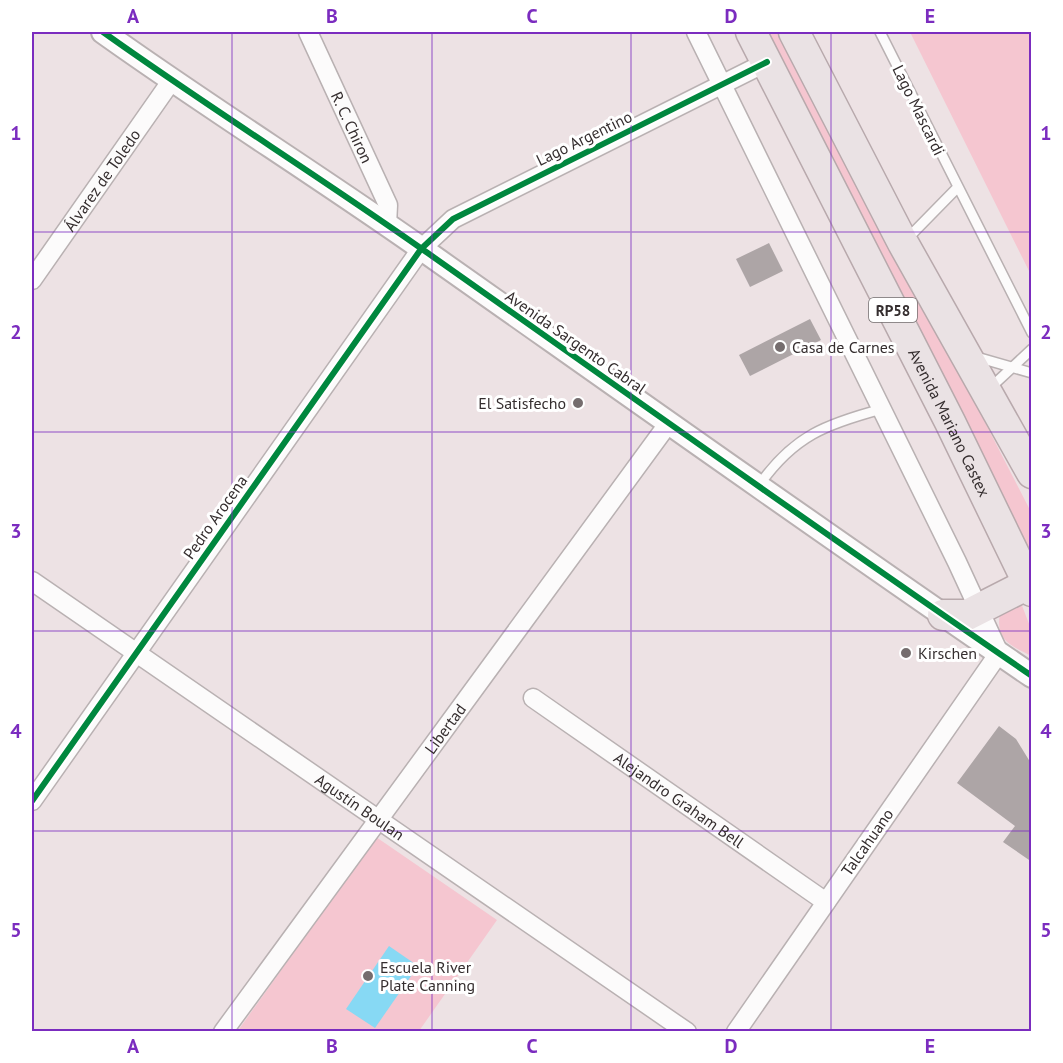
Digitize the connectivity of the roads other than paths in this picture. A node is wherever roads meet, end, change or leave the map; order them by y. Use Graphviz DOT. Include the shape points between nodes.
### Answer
graph roads {
  1 [pos="103,32"];
  2 [pos="308,32"];
  3 [pos="696,32"];
  4 [pos="751,32"];
  5 [pos="794,32"];
  6 [pos="880,32"];
  7 [pos="766,62"];
  8 [pos="172,80"];
  9 [pos="723,85"];
  10 [pos="957,188"];
  11 [pos="387,225"];
  12 [pos="903,243"];
  13 [pos="421,249"];
  14 [pos="32,280"];
  15 [pos="1032,333"];
  16 [pos="1032,349"];
  17 [pos="966,355"];
  18 [pos="1014,367"];
  19 [pos="1032,373"];
  20 [pos="987,391"];
  21 [pos="882,409"];
  22 [pos="668,424"];
  23 [pos="1032,473"];
  24 [pos="759,484"];
  25 [pos="32,581"];
  26 [pos="1030,586"];
  27 [pos="979,610"];
  28 [pos="943,615"];
  29 [pos="136,653"];
  30 [pos="999,653"];
  31 [pos="1032,676"];
  32 [pos="533,698"];
  33 [pos="32,801"];
  34 [pos="376,820"];
  35 [pos="826,902"];
  36 [pos="223,1032"];
  37 [pos="687,1032"];
  38 [pos="736,1032"];
  1 -- 8 [label="street, Avenida Sargento Cabral"];
  2 -- 11 [label="street, R. C. Chiron" via="388,205"];
  3 -- 9 [label="street"];
  4 -- 7 [label="highway, Avenida Mariano Castex / RP58"];
  5 -- 12 [label="highway, RP58"];
  6 -- 10 [label="lane, Lago Mascardi"];
  7 -- 9 [label="street, Lago Argentino"];
  7 -- 26 [label="highway, Avenida Mariano Castex / RP58"];
  8 -- 11 [label="street, Avenida Sargento Cabral"];
  8 -- 14 [label="street, Álvarez de Toledo"];
  9 -- 13 [label="street, Lago Argentino" via="453,219"];
  9 -- 21 [label="street"];
  10 -- 12 [label="lane"];
  10 -- 15 [label="lane, Lago Mascardi"];
  11 -- 13 [label="street, Avenida Sargento Cabral"];
  12 -- 17 [label="highway, RP58"];
  13 -- 22 [label="street, Avenida Sargento Cabral"];
  13 -- 29 [label="street, Pedro Arocena"];
  16 -- 18 [label="lane"];
  17 -- 18 [label="lane"];
  17 -- 20 [label="highway, RP58"];
  18 -- 19 [label="lane"];
  18 -- 20 [label="lane"];
  20 -- 23 [label="highway, RP58"];
  21 -- 24 [label="lane" via="806,436 777,460"];
  21 -- 27 [label="street"];
  22 -- 24 [label="street, Avenida Sargento Cabral"];
  22 -- 34 [label="street, Libertad"];
  24 -- 28 [label="street, Avenida Sargento Cabral"];
  25 -- 29 [label="street, Agustín Boulan"];
  26 -- 27 [label="highway"];
  27 -- 28 [label="highway" via="958,616"];
  27 -- 30 [label="street"];
  28 -- 30 [label="street, Avenida Sargento Cabral"];
  29 -- 33 [label="street, Pedro Arocena"];
  29 -- 34 [label="street, Agustín Boulan"];
  30 -- 31 [label="street, Avenida Sargento Cabral"];
  30 -- 35 [label="street, Talcahuano"];
  32 -- 35 [label="street, Alejandro Graham Bell"];
  34 -- 36 [label="street, Libertad"];
  34 -- 37 [label="street, Agustín Boulan"];
  35 -- 38 [label="street, Talcahuano"];
}
